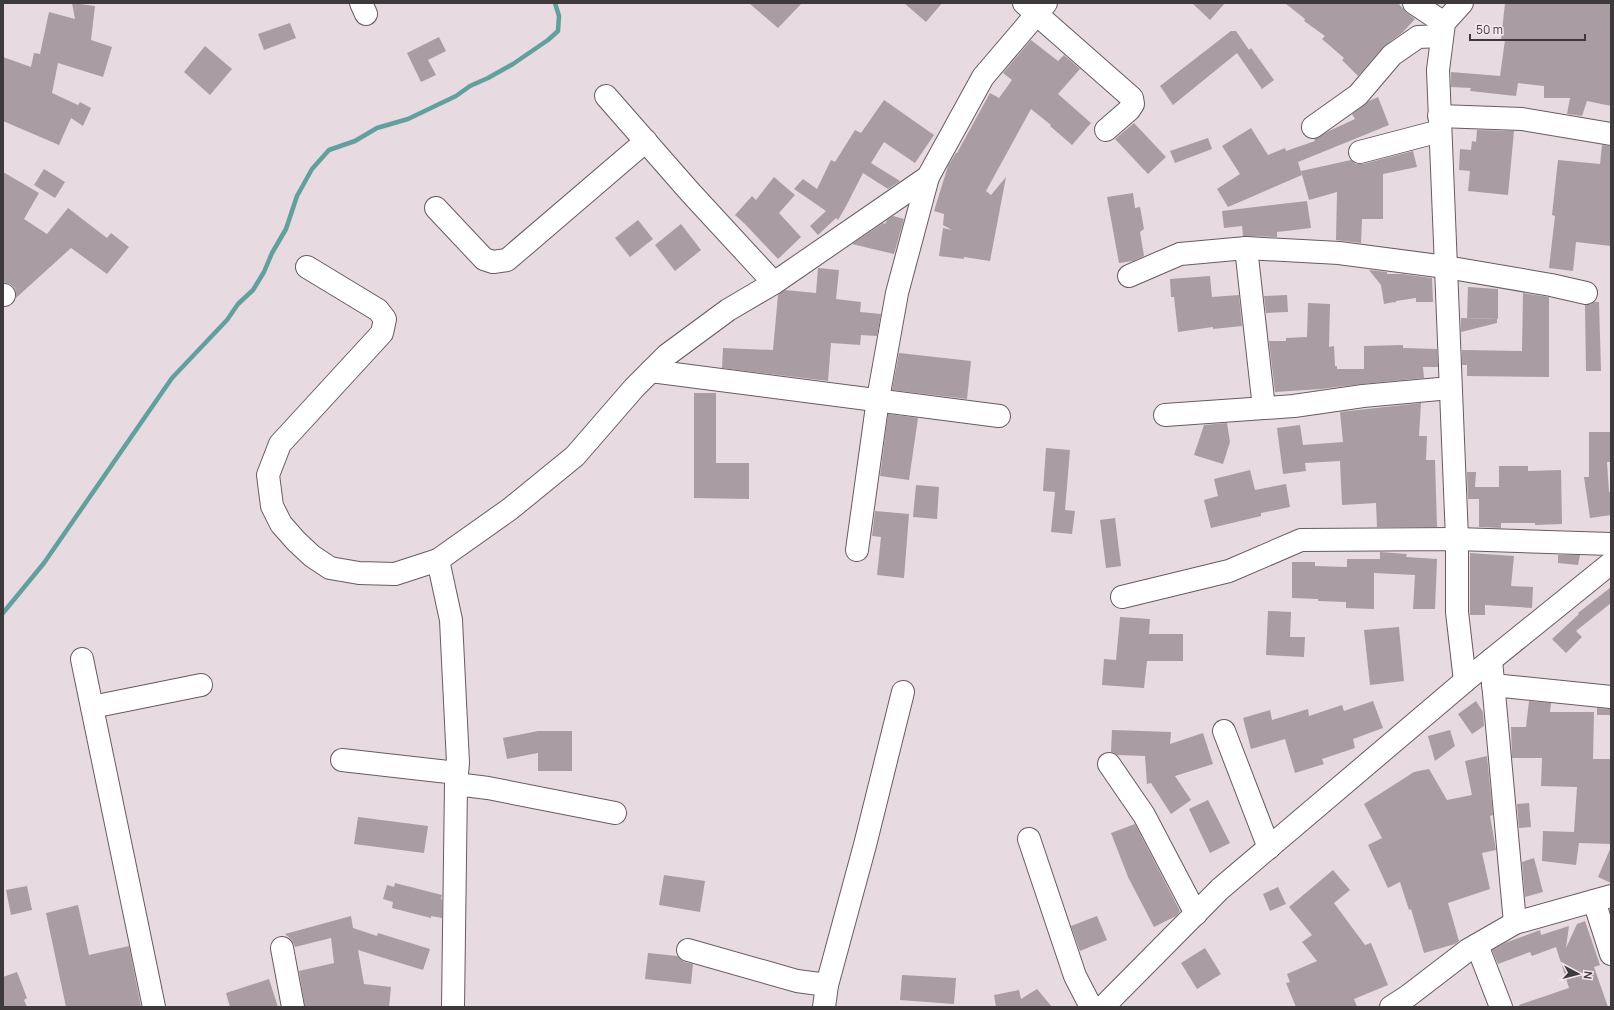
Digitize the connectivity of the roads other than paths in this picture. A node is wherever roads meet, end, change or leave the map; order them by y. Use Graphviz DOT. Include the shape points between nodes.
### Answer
graph roads {
  1 [pos="1414,3"];
  2 [pos="1462,3"];
  3 [pos="1035,7"];
  4 [pos="1443,30"];
  5 [pos="606,96"];
  6 [pos="1439,124"];
  7 [pos="1313,128"];
  8 [pos="1106,130"];
  9 [pos="1611,134"];
  10 [pos="646,141"];
  11 [pos="1360,152"];
  12 [pos="928,177"];
  13 [pos="436,208"];
  14 [pos="1246,248"];
  15 [pos="307,267"];
  16 [pos="1446,267"];
  17 [pos="1129,276"];
  18 [pos="774,283"];
  19 [pos="1586,293"];
  20 [pos="651,370"];
  21 [pos="1450,388"];
  22 [pos="878,399"];
  23 [pos="1264,408"];
  24 [pos="1165,415"];
  25 [pos="999,416"];
  26 [pos="1457,539"];
  27 [pos="1611,544"];
  28 [pos="857,550"];
  29 [pos="438,560"];
  30 [pos="1611,563"];
  31 [pos="1122,597"];
  32 [pos="82,659"];
  33 [pos="1491,660"];
  34 [pos="1465,681"];
  35 [pos="201,685"];
  36 [pos="1493,685"];
  37 [pos="903,692"];
  38 [pos="1611,697"];
  39 [pos="92,707"];
  40 [pos="1224,731"];
  41 [pos="342,760"];
  42 [pos="1109,764"];
  43 [pos="457,779"];
  44 [pos="615,813"];
  45 [pos="1029,839"];
  46 [pos="1269,848"];
  47 [pos="1602,899"];
  48 [pos="1196,914"];
  49 [pos="1515,923"];
  50 [pos="1478,945"];
  51 [pos="282,948"];
  52 [pos="688,950"];
  53 [pos="1611,954"];
  54 [pos="827,985"];
  55 [pos="154,1007"];
  56 [pos="293,1007"];
  57 [pos="453,1007"];
  58 [pos="824,1007"];
  59 [pos="1092,1007"];
  60 [pos="1103,1007"];
  61 [pos="1391,1007"];
  62 [pos="1501,1007"];
  1 -- 4 [label="street"];
  2 -- 4 [label="street"];
  3 -- 8 [label="street" via="1132,98 1133,104 1129,110"];
  3 -- 12 [label="street" via="983,77"];
  4 -- 6 [label="street" via="1438,70"];
  4 -- 7 [label="street" via="1418,38 1392,55 1358,95"];
  5 -- 10 [label="street"];
  6 -- 9 [label="street" via="1522,120"];
  6 -- 11 [label="street"];
  6 -- 16 [label="street"];
  10 -- 13 [label="street" via="507,260 493,262 484,259"];
  10 -- 18 [label="street"];
  12 -- 18 [label="street"];
  12 -- 22 [label="street" via="896,293"];
  14 -- 16 [label="street" via="1338,253"];
  14 -- 17 [label="street" via="1180,254"];
  14 -- 23 [label="street"];
  15 -- 29 [label="street" via="378,310 385,319 382,333 280,444 268,476 272,506 281,524 296,541 330,568 395,574"];
  16 -- 19 [label="street"];
  16 -- 21 [label="street"];
  18 -- 20 [label="street" via="728,310"];
  20 -- 22 [label="street"];
  20 -- 29 [label="street" via="575,456 510,509"];
  21 -- 23 [label="street"];
  21 -- 26 [label="street"];
  22 -- 25 [label="street"];
  22 -- 28 [label="street"];
  23 -- 24 [label="street"];
  26 -- 27 [label="street"];
  26 -- 31 [label="street" via="1302,540 1230,571"];
  26 -- 34 [label="street" via="1457,612"];
  29 -- 43 [label="street" via="451,620"];
  30 -- 33 [label="street"];
  32 -- 39 [label="street"];
  33 -- 34 [label="street"];
  33 -- 36 [label="street"];
  34 -- 46 [label="street"];
  35 -- 39 [label="street"];
  36 -- 38 [label="street"];
  36 -- 49 [label="street"];
  37 -- 54 [label="street"];
  39 -- 55 [label="street"];
  40 -- 46 [label="street"];
  41 -- 43 [label="street"];
  42 -- 48 [label="street" via="1144,815"];
  43 -- 44 [label="street" via="488,788"];
  43 -- 57 [label="street"];
  45 -- 59 [label="street" via="1075,976"];
  46 -- 48 [label="street" via="1220,889"];
  47 -- 49 [label="street"];
  47 -- 53 [label="street"];
  48 -- 60 [label="street"];
  49 -- 50 [label="street"];
  50 -- 61 [label="street"];
  50 -- 62 [label="street"];
  51 -- 56 [label="street"];
  52 -- 54 [label="street" via="797,981"];
  54 -- 58 [label="street"];
}
